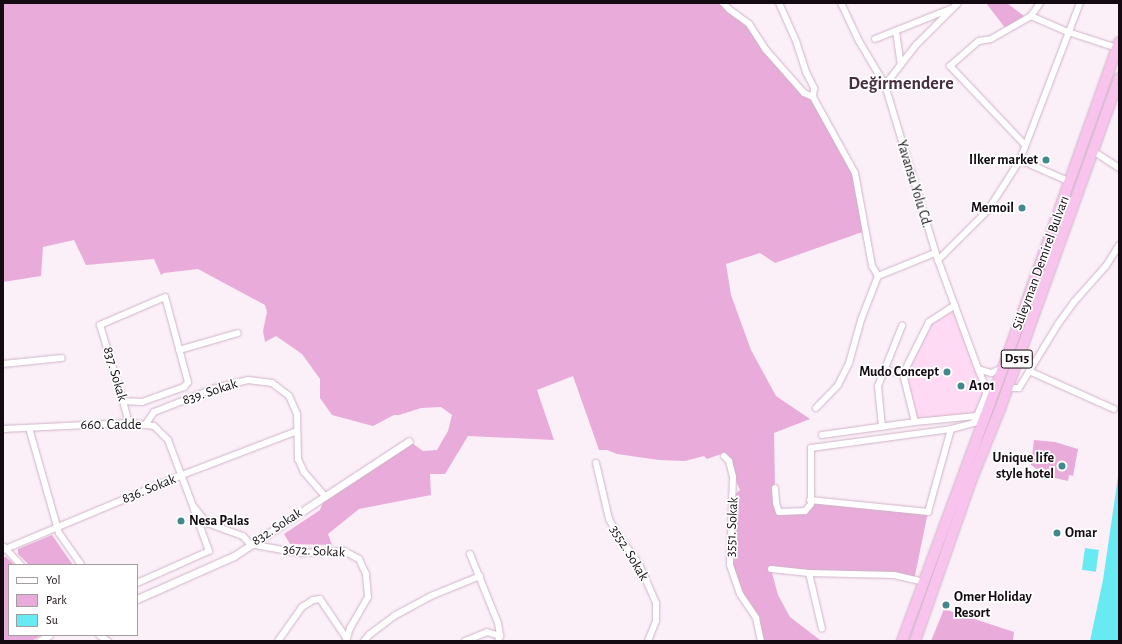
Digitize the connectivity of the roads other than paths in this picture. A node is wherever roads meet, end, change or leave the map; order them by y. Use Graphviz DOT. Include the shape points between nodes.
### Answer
graph roads {
  1 [pos="723,3"];
  2 [pos="779,3"];
  3 [pos="841,3"];
  4 [pos="1040,3"];
  5 [pos="1080,3"];
  6 [pos="956,5"];
  7 [pos="1031,16"];
  8 [pos="896,31"];
  9 [pos="1068,32"];
  10 [pos="875,39"];
  11 [pos="1118,45"];
  12 [pos="901,65"];
  13 [pos="1119,78"];
  14 [pos="885,85"];
  15 [pos="813,97"];
  16 [pos="1025,145"];
  17 [pos="1093,151"];
  18 [pos="1020,160"];
  19 [pos="1119,168"];
  20 [pos="1070,182"];
  21 [pos="1119,245"];
  22 [pos="935,253"];
  23 [pos="938,260"];
  24 [pos="878,276"];
  25 [pos="954,306"];
  26 [pos="902,326"];
  27 [pos="238,333"];
  28 [pos="179,350"];
  29 [pos="62,358"];
  30 [pos="3,364"];
  31 [pos="1003,368"];
  32 [pos="978,369"];
  33 [pos="885,370"];
  34 [pos="1029,371"];
  35 [pos="903,374"];
  36 [pos="986,387"];
  37 [pos="1007,388"];
  38 [pos="992,399"];
  39 [pos="123,401"];
  40 [pos="816,408"];
  41 [pos="1114,409"];
  42 [pos="977,416"];
  43 [pos="915,422"];
  44 [pos="129,423"];
  45 [pos="145,425"];
  46 [pos="882,427"];
  47 [pos="30,428"];
  48 [pos="3,429"];
  49 [pos="950,429"];
  50 [pos="297,431"];
  51 [pos="822,435"];
  52 [pos="409,441"];
  53 [pos="724,456"];
  54 [pos="596,462"];
  55 [pos="182,475"];
  56 [pos="775,488"];
  57 [pos="325,496"];
  58 [pos="810,500"];
  59 [pos="193,506"];
  60 [pos="57,526"];
  61 [pos="250,544"];
  62 [pos="4,548"];
  63 [pos="470,554"];
  64 [pos="20,564"];
  65 [pos="80,564"];
  66 [pos="771,569"];
  67 [pos="809,573"];
  68 [pos="480,576"];
  69 [pos="924,582"];
  70 [pos="138,583"];
  71 [pos="138,599"];
  72 [pos="822,629"];
  73 [pos="499,638"];
  74 [pos="346,640"];
  75 [pos="278,641"];
  76 [pos="364,641"];
  77 [pos="465,641"];
  78 [pos="648,641"];
  79 [pos="761,641"];
  80 [pos="902,641"];
  81 [pos="915,641"];
  1 -- 15 [label="street" via="749,24 770,55 804,93"];
  2 -- 15 [label="street" via="814,88"];
  3 -- 14 [label="street, Yavansu Yolu Cd." via="859,41"];
  4 -- 7 [label="street"];
  5 -- 9 [label="street"];
  6 -- 8 [label="street"];
  6 -- 12 [label="street" via="916,45"];
  7 -- 9 [label="street"];
  7 -- 16 [label="street" via="991,39 979,41 950,66"];
  8 -- 10 [label="street"];
  8 -- 12 [label="street"];
  9 -- 11 [label="street"];
  9 -- 16 [label="street"];
  11 -- 20 [label="highway, Süleyman Demirel Bulvarı / D515"];
  12 -- 14 [label="street"];
  13 -- 17 [label="highway, Süleyman Demirel Bulvarı / D515"];
  14 -- 22 [label="street, Yavansu Yolu Cd."];
  15 -- 24 [label="street" via="855,173 872,266"];
  16 -- 18 [label="street"];
  17 -- 19 [label="street"];
  17 -- 37 [label="highway, Süleyman Demirel Bulvarı / D515"];
  18 -- 20 [label="street"];
  18 -- 23 [label="street" via="988,210"];
  20 -- 31 [label="highway, Süleyman Demirel Bulvarı / D515"];
  21 -- 34 [label="street" via="1106,266 1058,324"];
  22 -- 23 [label="street, Yavansu Yolu Cd."];
  22 -- 24 [label="street"];
  23 -- 25 [label="street, Yavansu Yolu Cd."];
  24 -- 40 [label="street" via="861,320 849,363 838,385"];
  25 -- 32 [label="street, Yavansu Yolu Cd."];
  25 -- 35 [label="street" via="929,322"];
  26 -- 33 [label="street"];
  27 -- 28 [label="street"];
  28 -- 39 [label="street" via="188,382 184,387 142,402"];
  28 -- 39 [label="street, 837. Sokak" via="165,297 100,325"];
  29 -- 30 [label="street"];
  31 -- 32 [label="street" via="995,373"];
  31 -- 38 [label="highway, Süleyman Demirel Bulvarı / D515"];
  32 -- 36 [label="street, Yavansu Yolu Cd."];
  33 -- 35 [label="street"];
  33 -- 46 [label="street" via="878,386"];
  34 -- 37 [label="street" via="1019,388"];
  34 -- 41 [label="street"];
  35 -- 43 [label="street"];
  36 -- 38 [label="street, Yavansu Yolu Cd."];
  36 -- 42 [label="street" via="986,395"];
  37 -- 81 [label="highway, Süleyman Demirel Bulvarı / D515" via="971,481"];
  38 -- 69 [label="highway, Süleyman Demirel Bulvarı / D515"];
  39 -- 44 [label="street, 837. Sokak"];
  42 -- 43 [label="street"];
  42 -- 49 [label="street" via="974,423"];
  43 -- 46 [label="street"];
  44 -- 45 [label="street, 660. Cadde"];
  44 -- 47 [label="street, 660. Cadde"];
  45 -- 50 [label="street, 839. Sokak" via="154,412 216,388 248,380 272,383 289,396 297,414"];
  45 -- 55 [label="street, 660. Cadde" via="154,426 168,440"];
  46 -- 51 [label="street"];
  47 -- 48 [label="street, 660. Cadde"];
  47 -- 60 [label="street"];
  49 -- 58 [label="street" via="811,448"];
  49 -- 58 [label="street" via="928,512"];
  50 -- 55 [label="street, 836. Sokak"];
  50 -- 57 [label="street, 839. Sokak" via="298,459 304,472"];
  52 -- 57 [label="street, 832. Sokak"];
  53 -- 79 [label="street, 3551. Sokak" via="729,462 733,477 730,565 740,594 756,618"];
  54 -- 78 [label="street, 3552. Sokak" via="609,519 639,564 656,603 656,621"];
  55 -- 59 [label="street, 660. Cadde"];
  55 -- 60 [label="street, 836. Sokak"];
  56 -- 58 [label="street" via="779,512 805,511"];
  57 -- 61 [label="street, 832. Sokak"];
  59 -- 61 [label="street, 660. Cadde" via="207,523 243,536"];
  59 -- 70 [label="street" via="209,551"];
  60 -- 62 [label="street, 836. Sokak"];
  60 -- 65 [label="street"];
  61 -- 71 [label="street, 832. Sokak" via="234,556"];
  61 -- 74 [label="street, 3672. Sokak" via="300,553 344,551 359,559 366,574 368,597"];
  62 -- 64 [label="street"];
  63 -- 68 [label="street"];
  66 -- 67 [label="street"];
  67 -- 69 [label="street" via="894,575"];
  67 -- 72 [label="street"];
  68 -- 73 [label="street" via="498,623"];
  68 -- 76 [label="street" via="431,596 394,616"];
  69 -- 80 [label="highway, Süleyman Demirel Bulvarı / D515"];
  73 -- 77 [label="street" via="487,632"];
  74 -- 75 [label="street" via="320,599 302,607"];
}
